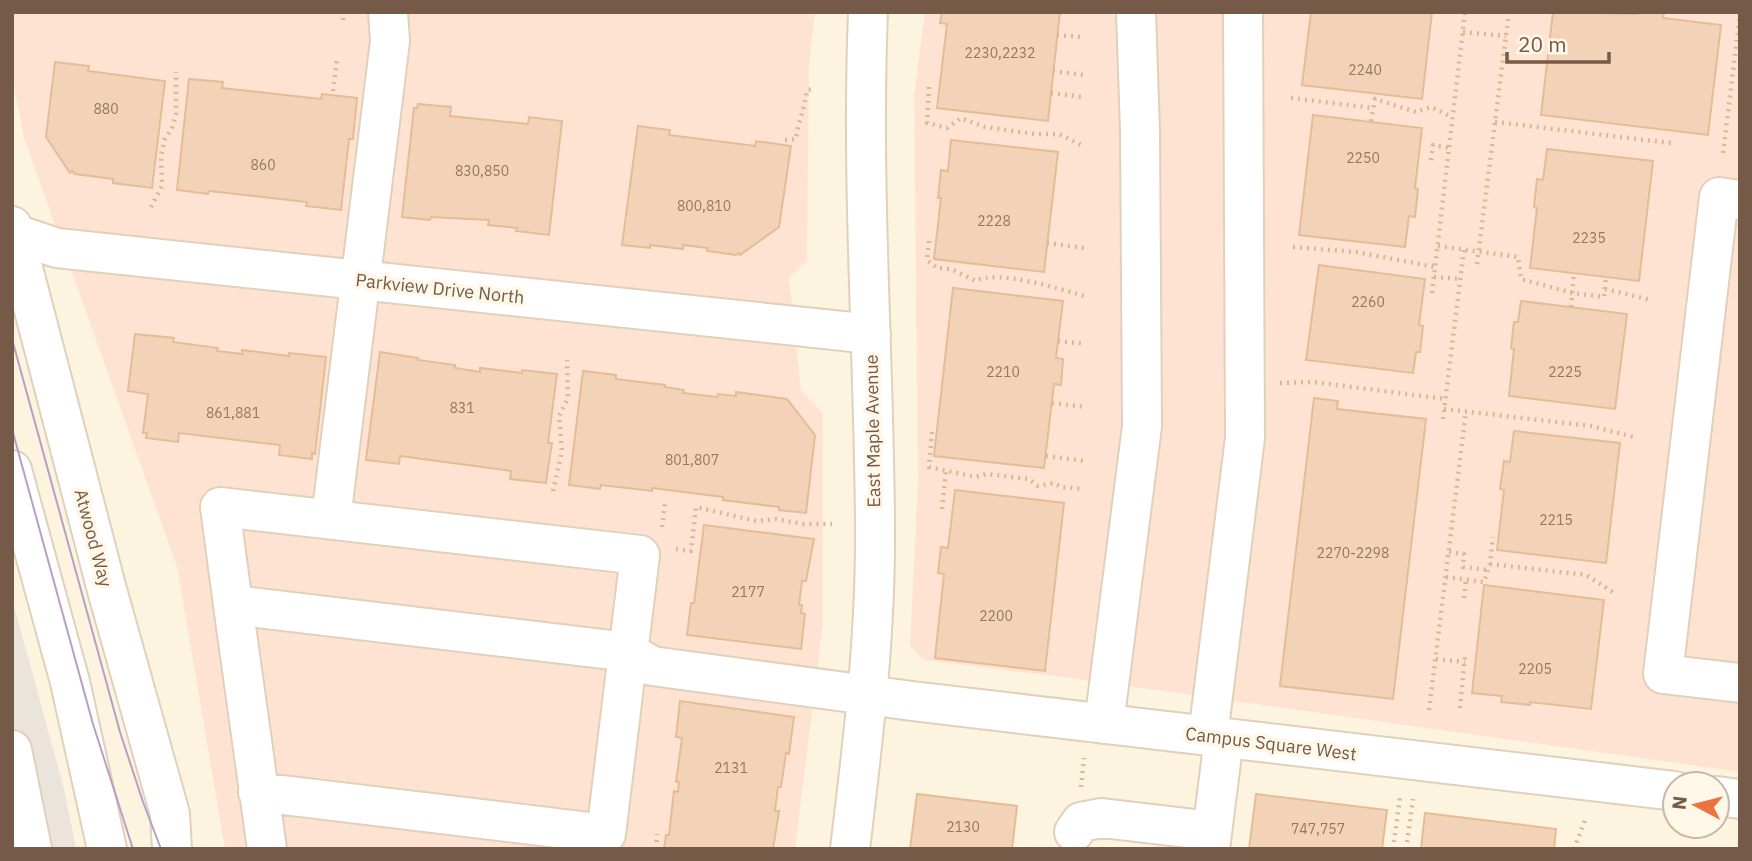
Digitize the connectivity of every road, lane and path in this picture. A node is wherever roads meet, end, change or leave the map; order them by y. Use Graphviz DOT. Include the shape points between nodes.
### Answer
graph roads {
  1 [pos="344,12"];
  2 [pos="388,12"];
  3 [pos="868,12"];
  4 [pos="1136,12"];
  5 [pos="1242,12"];
  6 [pos="1465,12"];
  7 [pos="1509,12"];
  8 [pos="1740,15"];
  9 [pos="342,20"];
  10 [pos="1463,32"];
  11 [pos="1057,35"];
  12 [pos="1506,36"];
  13 [pos="1082,37"];
  14 [pos="337,59"];
  15 [pos="1054,71"];
  16 [pos="176,72"];
  17 [pos="1083,75"];
  18 [pos="929,87"];
  19 [pos="813,89"];
  20 [pos="333,91"];
  21 [pos="1051,93"];
  22 [pos="1083,97"];
  23 [pos="1291,98"];
  24 [pos="1373,108"];
  25 [pos="1452,117"];
  26 [pos="1371,121"];
  27 [pos="1495,122"];
  28 [pos="785,140"];
  29 [pos="1671,143"];
  30 [pos="1083,146"];
  31 [pos="1449,148"];
  32 [pos="1723,153"];
  33 [pos="1431,160"];
  34 [pos="1740,200"];
  35 [pos="151,207"];
  36 [pos="13,231"];
  37 [pos="929,241"];
  38 [pos="1047,243"];
  39 [pos="1438,246"];
  40 [pos="1293,247"];
  41 [pos="1084,248"];
  42 [pos="1464,249"];
  43 [pos="1479,251"];
  44 [pos="1477,264"];
  45 [pos="1435,267"];
  46 [pos="1574,273"];
  47 [pos="1434,277"];
  48 [pos="1606,277"];
  49 [pos="1460,279"];
  50 [pos="361,280"];
  51 [pos="1605,289"];
  52 [pos="1432,293"];
  53 [pos="1573,293"];
  54 [pos="1084,296"];
  55 [pos="1651,300"];
  56 [pos="1571,307"];
  57 [pos="870,334"];
  58 [pos="1058,341"];
  59 [pos="1085,344"];
  60 [pos="566,360"];
  61 [pos="1298,382"];
  62 [pos="1446,399"];
  63 [pos="1052,403"];
  64 [pos="1085,407"];
  65 [pos="1444,409"];
  66 [pos="1466,411"];
  67 [pos="1443,419"];
  68 [pos="932,432"];
  69 [pos="1634,437"];
  70 [pos="1046,456"];
  71 [pos="1085,461"];
  72 [pos="12,470"];
  73 [pos="946,471"];
  74 [pos="1082,489"];
  75 [pos="553,491"];
  76 [pos="665,503"];
  77 [pos="942,509"];
  78 [pos="331,519"];
  79 [pos="832,524"];
  80 [pos="661,536"];
  81 [pos="1493,537"];
  82 [pos="670,548"];
  83 [pos="1449,552"];
  84 [pos="1489,567"];
  85 [pos="1446,577"];
  86 [pos="1466,579"];
  87 [pos="1616,594"];
  88 [pos="1464,598"];
  89 [pos="233,604"];
  90 [pos="628,652"];
  91 [pos="1436,659"];
  92 [pos="1740,683"];
  93 [pos="867,694"];
  94 [pos="1460,708"];
  95 [pos="1429,710"];
  96 [pos="1104,724"];
  97 [pos="1216,737"];
  98 [pos="12,750"];
  99 [pos="1661,789"];
  100 [pos="258,792"];
  101 [pos="1400,797"];
  102 [pos="1413,799"];
  103 [pos="1585,820"];
  104 [pos="1074,832"];
  105 [pos="657,834"];
  106 [pos="1211,840"];
  107 [pos="32,849"];
  108 [pos="107,849"];
  109 [pos="172,849"];
  110 [pos="267,849"];
  111 [pos="656,849"];
  112 [pos="850,849"];
  113 [pos="1393,849"];
  114 [pos="1406,849"];
  115 [pos="1574,849"];
  1 -- 9 [label="path"];
  2 -- 50 [label="street" via="390,41"];
  3 -- 57 [label="street, East Maple Avenue" via="864,103"];
  4 -- 96 [label="street" via="1142,426"];
  5 -- 97 [label="street" via="1245,438"];
  6 -- 10 [label="path"];
  7 -- 12 [label="path"];
  8 -- 32 [label="path"];
  10 -- 12 [label="path"];
  10 -- 25 [label="path"];
  11 -- 13 [label="path"];
  12 -- 27 [label="path"];
  14 -- 20 [label="path"];
  15 -- 17 [label="path"];
  16 -- 35 [label="path" via="176,114 161,156 162,186"];
  18 -- 30 [label="path" via="927,123 947,128 961,118 985,127 1059,134"];
  19 -- 28 [label="path" via="807,90 796,139"];
  21 -- 22 [label="path"];
  23 -- 24 [label="path"];
  24 -- 25 [label="path" via="1374,99 1416,112 1431,107"];
  24 -- 26 [label="path"];
  25 -- 31 [label="path"];
  27 -- 29 [label="path"];
  27 -- 43 [label="path"];
  31 -- 33 [label="path" via="1433,145"];
  31 -- 39 [label="path"];
  34 -- 92 [label="street" via="1719,198 1663,674"];
  36 -- 50 [label="street, Parkview Drive North" via="57,248"];
  36 -- 109 [label="street, Atwood Way" via="170,814"];
  37 -- 54 [label="path" via="927,260 937,268 976,281 985,276"];
  38 -- 41 [label="path"];
  39 -- 42 [label="path"];
  39 -- 45 [label="path"];
  40 -- 45 [label="path" via="1356,252"];
  42 -- 43 [label="path"];
  42 -- 49 [label="path"];
  43 -- 44 [label="path"];
  43 -- 53 [label="path" via="1518,257 1521,279"];
  45 -- 47 [label="path"];
  46 -- 53 [label="path"];
  47 -- 49 [label="path"];
  47 -- 52 [label="path"];
  48 -- 51 [label="path"];
  49 -- 62 [label="path"];
  50 -- 57 [label="street, Parkview Drive North"];
  50 -- 78 [label="street"];
  51 -- 53 [label="path" via="1604,297"];
  51 -- 55 [label="path"];
  53 -- 56 [label="path"];
  57 -- 93 [label="street, East Maple Avenue" via="875,528"];
  58 -- 59 [label="path"];
  60 -- 75 [label="path" via="568,398 559,416 562,450"];
  61 -- 62 [label="path"];
  62 -- 65 [label="path"];
  63 -- 64 [label="path"];
  65 -- 66 [label="path"];
  65 -- 67 [label="path"];
  66 -- 69 [label="path" via="1591,426"];
  66 -- 83 [label="path"];
  68 -- 73 [label="path" via="929,467"];
  70 -- 71 [label="path"];
  72 -- 108 [label="street" via="70,682"];
  73 -- 74 [label="path"];
  73 -- 77 [label="path"];
  76 -- 80 [label="path"];
  78 -- 89 [label="street" via="220,507"];
  78 -- 90 [label="street" via="640,555"];
  79 -- 82 [label="path" via="756,521 696,507 691,551"];
  81 -- 84 [label="path"];
  83 -- 84 [label="path" via="1464,554 1463,567"];
  83 -- 85 [label="path"];
  84 -- 86 [label="path" via="1484,582"];
  84 -- 87 [label="path" via="1586,575"];
  85 -- 86 [label="path"];
  85 -- 91 [label="path"];
  86 -- 88 [label="path"];
  89 -- 90 [label="street, Campus Square West"];
  89 -- 100 [label="street"];
  90 -- 93 [label="street, Campus Square West" via="652,666"];
  90 -- 100 [label="street" via="606,834"];
  91 -- 94 [label="path" via="1465,659"];
  91 -- 95 [label="path"];
  93 -- 96 [label="street, Campus Square West"];
  93 -- 112 [label="street, East Maple Avenue"];
  96 -- 97 [label="street, Campus Square West"];
  97 -- 99 [label="street, Campus Square West"];
  97 -- 106 [label="street"];
  98 -- 107 [label="street"];
  100 -- 110 [label="street"];
  101 -- 113 [label="path"];
  102 -- 114 [label="path"];
  103 -- 115 [label="path"];
  104 -- 106 [label="street" via="1082,822 1102,818"];
  105 -- 111 [label="path"];
}
